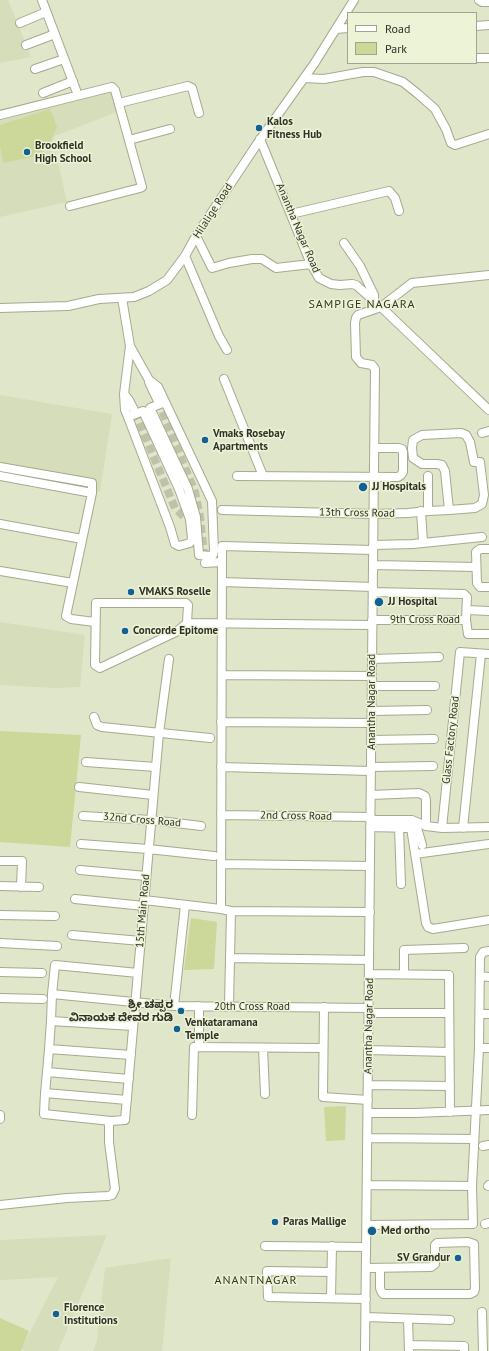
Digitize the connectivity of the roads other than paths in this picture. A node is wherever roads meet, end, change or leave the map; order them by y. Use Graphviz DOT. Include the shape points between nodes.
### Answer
graph roads {
  1 [pos="42,0"];
  2 [pos="354,0"];
  3 [pos="479,0"];
  4 [pos="489,2"];
  5 [pos="46,12"];
  6 [pos="20,23"];
  7 [pos="489,25"];
  8 [pos="477,26"];
  9 [pos="347,28"];
  10 [pos="336,29"];
  11 [pos="54,34"];
  12 [pos="26,45"];
  13 [pos="477,58"];
  14 [pos="489,58"];
  15 [pos="64,59"];
  16 [pos="35,69"];
  17 [pos="304,78"];
  18 [pos="73,81"];
  19 [pos="76,90"];
  20 [pos="43,93"];
  21 [pos="119,103"];
  22 [pos="199,113"];
  23 [pos="0,115"];
  24 [pos="170,129"];
  25 [pos="489,134"];
  26 [pos="260,139"];
  27 [pos="129,140"];
  28 [pos="70,206"];
  29 [pos="399,211"];
  30 [pos="291,214"];
  31 [pos="196,236"];
  32 [pos="344,243"];
  33 [pos="185,256"];
  34 [pos="311,264"];
  35 [pos="489,275"];
  36 [pos="122,298"];
  37 [pos="374,301"];
  38 [pos="381,307"];
  39 [pos="0,308"];
  40 [pos="130,346"];
  41 [pos="227,350"];
  42 [pos="224,379"];
  43 [pos="124,394"];
  44 [pos="161,402"];
  45 [pos="489,410"];
  46 [pos="135,412"];
  47 [pos="128,417"];
  48 [pos="374,448"];
  49 [pos="0,467"];
  50 [pos="0,476"];
  51 [pos="237,476"];
  52 [pos="262,476"];
  53 [pos="374,476"];
  54 [pos="428,476"];
  55 [pos="92,493"];
  56 [pos="222,510"];
  57 [pos="449,510"];
  58 [pos="424,511"];
  59 [pos="374,514"];
  60 [pos="0,524"];
  61 [pos="194,528"];
  62 [pos="482,537"];
  63 [pos="82,540"];
  64 [pos="423,542"];
  65 [pos="373,547"];
  66 [pos="489,549"];
  67 [pos="221,562"];
  68 [pos="205,563"];
  69 [pos="373,565"];
  70 [pos="476,567"];
  71 [pos="0,571"];
  72 [pos="73,582"];
  73 [pos="222,582"];
  74 [pos="489,586"];
  75 [pos="373,589"];
  76 [pos="467,610"];
  77 [pos="489,611"];
  78 [pos="466,620"];
  79 [pos="96,622"];
  80 [pos="372,622"];
  81 [pos="187,623"];
  82 [pos="222,623"];
  83 [pos="489,634"];
  84 [pos="485,654"];
  85 [pos="439,657"];
  86 [pos="372,658"];
  87 [pos="169,659"];
  88 [pos="222,674"];
  89 [pos="372,676"];
  90 [pos="372,686"];
  91 [pos="435,686"];
  92 [pos="428,710"];
  93 [pos="372,711"];
  94 [pos="94,717"];
  95 [pos="221,722"];
  96 [pos="372,723"];
  97 [pos="158,733"];
  98 [pos="210,738"];
  99 [pos="434,739"];
  100 [pos="371,740"];
  101 [pos="86,762"];
  102 [pos="432,766"];
  103 [pos="156,767"];
  104 [pos="221,767"];
  105 [pos="371,769"];
  106 [pos="79,787"];
  107 [pos="153,795"];
  108 [pos="371,795"];
  109 [pos="221,815"];
  110 [pos="83,816"];
  111 [pos="151,820"];
  112 [pos="370,821"];
  113 [pos="410,824"];
  114 [pos="201,826"];
  115 [pos="426,826"];
  116 [pos="399,827"];
  117 [pos="489,827"];
  118 [pos="442,828"];
  119 [pos="463,828"];
  120 [pos="81,844"];
  121 [pos="489,844"];
  122 [pos="422,845"];
  123 [pos="148,849"];
  124 [pos="415,854"];
  125 [pos="214,856"];
  126 [pos="0,861"];
  127 [pos="221,864"];
  128 [pos="370,866"];
  129 [pos="80,870"];
  130 [pos="146,876"];
  131 [pos="401,884"];
  132 [pos="0,886"];
  133 [pos="21,887"];
  134 [pos="39,887"];
  135 [pos="75,899"];
  136 [pos="144,903"];
  137 [pos="185,905"];
  138 [pos="221,909"];
  139 [pos="230,911"];
  140 [pos="370,912"];
  141 [pos="0,915"];
  142 [pos="55,916"];
  143 [pos="489,920"];
  144 [pos="72,935"];
  145 [pos="140,941"];
  146 [pos="0,943"];
  147 [pos="57,946"];
  148 [pos="464,948"];
  149 [pos="489,951"];
  150 [pos="230,958"];
  151 [pos="369,960"];
  152 [pos="0,972"];
  153 [pos="42,973"];
  154 [pos="138,973"];
  155 [pos="369,974"];
  156 [pos="404,974"];
  157 [pos="480,976"];
  158 [pos="489,977"];
  159 [pos="52,994"];
  160 [pos="0,998"];
  161 [pos="43,998"];
  162 [pos="135,1002"];
  163 [pos="174,1006"];
  164 [pos="199,1006"];
  165 [pos="229,1006"];
  166 [pos="324,1007"];
  167 [pos="369,1010"];
  168 [pos="449,1014"];
  169 [pos="480,1014"];
  170 [pos="489,1014"];
  171 [pos="51,1021"];
  172 [pos="133,1026"];
  173 [pos="199,1045"];
  174 [pos="49,1048"];
  175 [pos="263,1048"];
  176 [pos="323,1048"];
  177 [pos="479,1048"];
  178 [pos="489,1048"];
  179 [pos="368,1050"];
  180 [pos="450,1052"];
  181 [pos="131,1055"];
  182 [pos="47,1072"];
  183 [pos="128,1079"];
  184 [pos="368,1085"];
  185 [pos="450,1086"];
  186 [pos="45,1093"];
  187 [pos="265,1094"];
  188 [pos="127,1100"];
  189 [pos="368,1100"];
  190 [pos="475,1110"];
  191 [pos="489,1110"];
  192 [pos="450,1112"];
  193 [pos="368,1113"];
  194 [pos="192,1115"];
  195 [pos="0,1116"];
  196 [pos="0,1119"];
  197 [pos="111,1121"];
  198 [pos="367,1138"];
  199 [pos="474,1139"];
  200 [pos="367,1185"];
  201 [pos="472,1186"];
  202 [pos="0,1205"];
  203 [pos="367,1225"];
  204 [pos="265,1246"];
  205 [pos="332,1246"];
  206 [pos="366,1247"];
  207 [pos="366,1268"];
  208 [pos="380,1268"];
  209 [pos="331,1272"];
  210 [pos="331,1298"];
  211 [pos="366,1299"];
  212 [pos="482,1312"];
  213 [pos="366,1317"];
  214 [pos="408,1319"];
  215 [pos="450,1320"];
  216 [pos="409,1348"];
  217 [pos="440,1348"];
  218 [pos="365,1351"];
  219 [pos="464,1351"];
  220 [pos="484,1351"];
  1 -- 5 [label="street"];
  2 -- 10 [label="street, Hilalige Road"];
  3 -- 4 [label="street"];
  5 -- 6 [label="street"];
  5 -- 11 [label="street"];
  7 -- 8 [label="street"];
  9 -- 10 [label="street"];
  10 -- 17 [label="street, Hilalige Road"];
  11 -- 12 [label="street"];
  11 -- 15 [label="street"];
  13 -- 14 [label="street"];
  15 -- 16 [label="street"];
  15 -- 18 [label="street"];
  17 -- 25 [label="street" via="324,80 374,72 403,82 435,109 451,143 455,145"];
  17 -- 26 [label="street, Hilalige Road"];
  18 -- 19 [label="street"];
  18 -- 20 [label="street"];
  21 -- 22 [label="street" via="188,86 192,88"];
  21 -- 23 [label="street" via="112,87"];
  21 -- 27 [label="street"];
  24 -- 27 [label="street"];
  26 -- 30 [label="street, Anantha Nagar Road"];
  26 -- 31 [label="street, Hilalige Road"];
  27 -- 28 [label="street" via="140,188"];
  29 -- 30 [label="street" via="395,198 389,191"];
  30 -- 34 [label="street, Anantha Nagar Road"];
  31 -- 33 [label="street, Hilalige Road"];
  31 -- 34 [label="street" via="212,268 252,259 262,260 276,268"];
  32 -- 37 [label="street" via="360,266 374,295"];
  33 -- 36 [label="street, Hilalige Road" via="167,280 142,294"];
  33 -- 41 [label="street"];
  34 -- 37 [label="street, Anantha Nagar Road" via="322,281 336,285 354,284"];
  35 -- 38 [label="street" via="412,283"];
  36 -- 39 [label="street, Hilalige Road" via="99,299 68,306"];
  36 -- 40 [label="street"];
  37 -- 38 [label="street, Anantha Nagar Road"];
  38 -- 45 [label="street"];
  38 -- 48 [label="street, Anantha Nagar Road" via="358,315 355,323 356,358 375,369"];
  40 -- 43 [label="street"];
  40 -- 44 [label="street" via="149,380 158,387"];
  42 -- 52 [label="street"];
  43 -- 46 [label="street"];
  43 -- 47 [label="street"];
  44 -- 61 [label="street" via="150,408 188,489 196,517"];
  44 -- 61 [label="street" via="212,501 213,554 202,557 199,555"];
  47 -- 61 [label="street" via="143,411"];
  47 -- 61 [label="street" via="175,544 179,546 190,542"];
  48 -- 53 [label="street, Anantha Nagar Road"];
  48 -- 53 [label="street" via="402,449 403,472 398,477"];
  49 -- 55 [label="street" via="92,483"];
  50 -- 55 [label="street"];
  51 -- 52 [label="street"];
  52 -- 53 [label="street"];
  53 -- 59 [label="street, Anantha Nagar Road"];
  54 -- 58 [label="street"];
  55 -- 63 [label="street"];
  56 -- 59 [label="street, 13th Cross Road"];
  57 -- 57 [label="street, 13th Cross Road" via="445,471 442,465 422,464 413,458 413,440 422,435 466,435 474,462 480,462 484,495 482,504 475,508"];
  57 -- 58 [label="street, 13th Cross Road"];
  58 -- 59 [label="street, 13th Cross Road"];
  58 -- 64 [label="street"];
  59 -- 65 [label="street, Anantha Nagar Road"];
  60 -- 63 [label="street"];
  62 -- 64 [label="street"];
  63 -- 72 [label="street"];
  64 -- 65 [label="street"];
  65 -- 67 [label="street" via="222,546"];
  65 -- 69 [label="street, Anantha Nagar Road"];
  66 -- 70 [label="street" via="480,549 476,552"];
  67 -- 68 [label="street"];
  67 -- 73 [label="street"];
  69 -- 70 [label="street"];
  69 -- 75 [label="street, Anantha Nagar Road"];
  70 -- 74 [label="street" via="478,586"];
  71 -- 72 [label="street"];
  72 -- 79 [label="street" via="66,616"];
  73 -- 75 [label="street"];
  73 -- 82 [label="street"];
  75 -- 76 [label="street" via="464,594 467,597"];
  75 -- 80 [label="street, Anantha Nagar Road"];
  76 -- 77 [label="street"];
  76 -- 78 [label="street"];
  78 -- 80 [label="street, 9th Cross Road"];
  78 -- 83 [label="street, 9th Cross Road" via="468,634"];
  79 -- 81 [label="street" via="96,603 186,603"];
  79 -- 81 [label="street" via="95,665 100,668 176,632"];
  80 -- 82 [label="street, 9th Cross Road"];
  80 -- 86 [label="street, Anantha Nagar Road"];
  81 -- 82 [label="street, 9th Cross Road"];
  82 -- 88 [label="street"];
  84 -- 118 [label="street, Glass Factory Road" via="460,652"];
  84 -- 119 [label="street, Glass Factory Road"];
  85 -- 86 [label="street"];
  86 -- 89 [label="street, Anantha Nagar Road"];
  87 -- 97 [label="street, 15th Main Road"];
  88 -- 89 [label="street"];
  88 -- 95 [label="street"];
  89 -- 90 [label="street, Anantha Nagar Road"];
  90 -- 91 [label="street"];
  90 -- 93 [label="street, Anantha Nagar Road"];
  92 -- 93 [label="street"];
  93 -- 96 [label="street, Anantha Nagar Road"];
  94 -- 97 [label="street" via="97,725"];
  95 -- 96 [label="street"];
  95 -- 104 [label="street"];
  96 -- 100 [label="street, Anantha Nagar Road"];
  97 -- 98 [label="street"];
  97 -- 103 [label="street, 15th Main Road"];
  99 -- 100 [label="street"];
  100 -- 105 [label="street, Anantha Nagar Road"];
  101 -- 103 [label="street"];
  102 -- 105 [label="street"];
  103 -- 107 [label="street, 15th Main Road"];
  104 -- 105 [label="street"];
  104 -- 109 [label="street"];
  105 -- 108 [label="street, Anantha Nagar Road"];
  106 -- 107 [label="street"];
  107 -- 111 [label="street, 15th Main Road"];
  108 -- 112 [label="street, Anantha Nagar Road"];
  108 -- 115 [label="street" via="419,793 425,796"];
  109 -- 112 [label="street, 2nd Cross Road"];
  109 -- 127 [label="street"];
  110 -- 111 [label="street, 32nd Cross Road"];
  111 -- 114 [label="street, 32nd Cross Road"];
  111 -- 123 [label="street, 15th Main Road"];
  112 -- 113 [label="street"];
  112 -- 116 [label="street"];
  112 -- 128 [label="street, Anantha Nagar Road"];
  113 -- 115 [label="street" via="418,822"];
  113 -- 116 [label="street"];
  113 -- 122 [label="street" via="418,831"];
  113 -- 124 [label="street"];
  115 -- 118 [label="street"];
  116 -- 131 [label="street"];
  117 -- 119 [label="street"];
  118 -- 119 [label="street"];
  120 -- 123 [label="street"];
  121 -- 124 [label="street"];
  123 -- 125 [label="street"];
  123 -- 130 [label="street, 15th Main Road"];
  124 -- 143 [label="street" via="428,928"];
  126 -- 133 [label="street" via="22,861"];
  127 -- 128 [label="street"];
  127 -- 138 [label="street"];
  128 -- 140 [label="street, Anantha Nagar Road"];
  129 -- 130 [label="street"];
  130 -- 136 [label="street, 15th Main Road"];
  132 -- 133 [label="street"];
  133 -- 134 [label="street"];
  135 -- 136 [label="street"];
  136 -- 137 [label="street"];
  136 -- 145 [label="street, 15th Main Road"];
  137 -- 138 [label="street"];
  137 -- 163 [label="street"];
  138 -- 139 [label="street"];
  139 -- 140 [label="street"];
  139 -- 150 [label="street"];
  140 -- 151 [label="street, Anantha Nagar Road"];
  141 -- 142 [label="street"];
  144 -- 145 [label="street"];
  145 -- 154 [label="street, 15th Main Road"];
  146 -- 147 [label="street"];
  148 -- 156 [label="street" via="404,950"];
  149 -- 157 [label="street" via="483,952 480,957"];
  150 -- 151 [label="street"];
  150 -- 165 [label="street"];
  151 -- 155 [label="street, Anantha Nagar Road"];
  152 -- 153 [label="street"];
  154 -- 159 [label="street" via="55,965"];
  154 -- 162 [label="street, 15th Main Road"];
  155 -- 156 [label="street"];
  155 -- 167 [label="street, Anantha Nagar Road"];
  156 -- 168 [label="street" via="449,975"];
  157 -- 158 [label="street"];
  157 -- 169 [label="street"];
  159 -- 162 [label="street, 20th Cross Road"];
  159 -- 171 [label="street"];
  160 -- 161 [label="street"];
  162 -- 163 [label="street, 20th Cross Road"];
  162 -- 172 [label="street, 15th Main Road"];
  163 -- 164 [label="street, 20th Cross Road"];
  164 -- 165 [label="street, 20th Cross Road"];
  164 -- 173 [label="street"];
  165 -- 166 [label="street, 20th Cross Road"];
  166 -- 167 [label="street, 20th Cross Road"];
  166 -- 176 [label="street"];
  167 -- 168 [label="street, 20th Cross Road"];
  167 -- 179 [label="street, Anantha Nagar Road"];
  168 -- 180 [label="street"];
  169 -- 170 [label="street"];
  169 -- 177 [label="street"];
  171 -- 172 [label="street"];
  171 -- 174 [label="street"];
  172 -- 181 [label="street, 15th Main Road"];
  174 -- 181 [label="street"];
  174 -- 182 [label="street"];
  175 -- 176 [label="street"];
  175 -- 187 [label="street"];
  175 -- 194 [label="street" via="194,1047"];
  176 -- 189 [label="street" via="323,1097"];
  177 -- 178 [label="street"];
  177 -- 190 [label="street"];
  179 -- 180 [label="street"];
  179 -- 184 [label="street, Anantha Nagar Road"];
  180 -- 185 [label="street"];
  181 -- 183 [label="street, 15th Main Road"];
  182 -- 183 [label="street"];
  182 -- 186 [label="street"];
  183 -- 188 [label="street, 15th Main Road"];
  184 -- 185 [label="street"];
  184 -- 189 [label="street, Anantha Nagar Road"];
  185 -- 192 [label="street"];
  186 -- 188 [label="street"];
  186 -- 197 [label="street" via="44,1114"];
  188 -- 197 [label="street, 15th Main Road" via="125,1120"];
  189 -- 193 [label="street, Anantha Nagar Road"];
  190 -- 191 [label="street"];
  190 -- 192 [label="street"];
  190 -- 199 [label="street"];
  192 -- 193 [label="street"];
  193 -- 198 [label="street, Anantha Nagar Road"];
  195 -- 196 [label="street"];
  197 -- 202 [label="street" via="109,1142 115,1189 112,1195"];
  198 -- 199 [label="street"];
  198 -- 200 [label="street, Anantha Nagar Road"];
  199 -- 201 [label="street"];
  200 -- 201 [label="street"];
  200 -- 203 [label="street, Anantha Nagar Road"];
  201 -- 203 [label="street" via="472,1224"];
  203 -- 206 [label="street, Anantha Nagar Road"];
  204 -- 205 [label="street"];
  205 -- 206 [label="street"];
  205 -- 209 [label="street"];
  206 -- 207 [label="street, Anantha Nagar Road"];
  207 -- 208 [label="street"];
  207 -- 211 [label="street, Anantha Nagar Road"];
  208 -- 208 [label="street" via="431,1267 435,1264 437,1243 468,1242 474,1244 475,1289 470,1294 384,1294 380,1288"];
  209 -- 210 [label="street"];
  209 -- 210 [label="street" via="267,1271 268,1297"];
  210 -- 211 [label="street"];
  211 -- 213 [label="street, Anantha Nagar Road"];
  212 -- 220 [label="street"];
  213 -- 214 [label="street"];
  213 -- 218 [label="street, Anantha Nagar Road"];
  214 -- 215 [label="street"];
  214 -- 216 [label="street"];
  216 -- 217 [label="street"];
  217 -- 219 [label="street" via="464,1346"];
}
